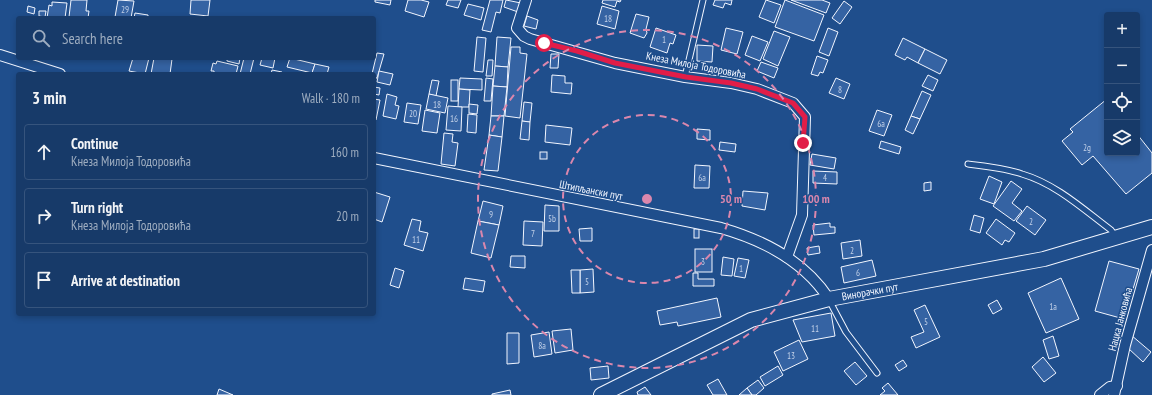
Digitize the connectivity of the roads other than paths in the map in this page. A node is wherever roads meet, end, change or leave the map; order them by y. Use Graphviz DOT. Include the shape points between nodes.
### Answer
graph roads {
  1 [pos="526,0"];
  2 [pos="703,0"];
  3 [pos="0,55"];
  4 [pos="54,72"];
  5 [pos="686,77"];
  6 [pos="376,158"];
  7 [pos="968,164"];
  8 [pos="1152,227"];
  9 [pos="1117,238"];
  10 [pos="1152,250"];
  11 [pos="787,258"];
  12 [pos="829,300"];
  13 [pos="877,373"];
  14 [pos="1115,391"];
  15 [pos="601,395"];
  16 [pos="1100,395"];
  1 -- 5 [label="street, Кнеза Милоја Тодоровића" via="517,28 530,39 615,63"];
  2 -- 5 [label="lane"];
  3 -- 4 [label="street"];
  5 -- 11 [label="street, Кнеза Милоја Тодоровића" via="731,83 763,91 793,103 805,117 802,214"];
  6 -- 11 [label="street, Штипљански пут" via="721,228 744,235"];
  7 -- 9 [label="lane" via="1024,174 1053,187 1111,230"];
  8 -- 9 [label="street, Винорачки пут"];
  9 -- 12 [label="street, Винорачки пут" via="1044,259"];
  10 -- 14 [label="street, Нацка Јанковића" via="1125,345"];
  11 -- 12 [label="street, Штипљански пут" via="819,284"];
  12 -- 13 [label="lane" via="846,332"];
  12 -- 15 [label="street, Винорачки пут" via="751,320"];
  14 -- 16 [label="street" via="1110,387"];
}
